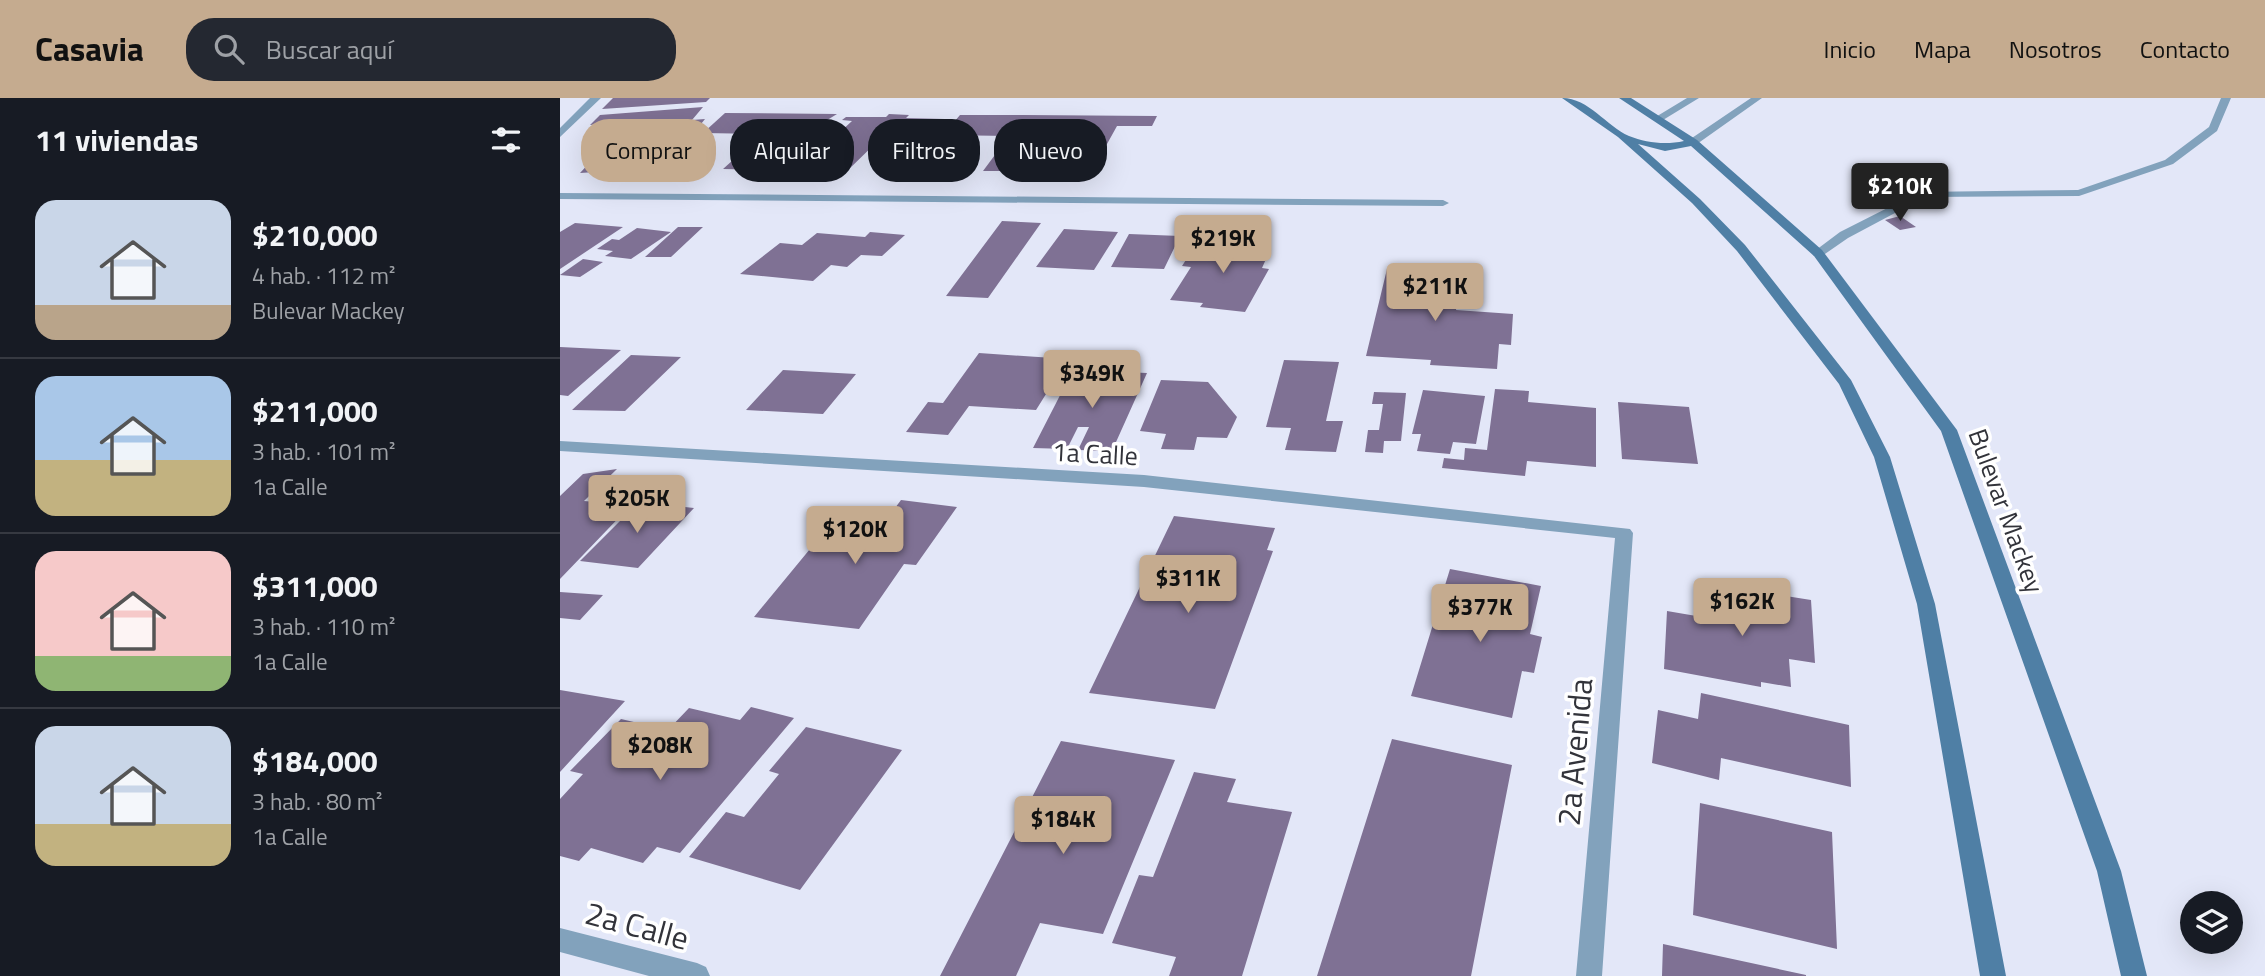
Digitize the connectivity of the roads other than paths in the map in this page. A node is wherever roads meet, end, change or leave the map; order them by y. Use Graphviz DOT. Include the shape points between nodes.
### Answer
graph roads {
  1 [pos="596,98"];
  2 [pos="1567,98"];
  3 [pos="1624,98"];
  4 [pos="1694,98"];
  5 [pos="1757,98"];
  6 [pos="2226,98"];
  7 [pos="1658,118"];
  8 [pos="560,134"];
  9 [pos="1693,142"];
  10 [pos="1644,148"];
  11 [pos="560,195"];
  12 [pos="1443,203"];
  13 [pos="1818,253"];
  14 [pos="560,446"];
  15 [pos="1624,534"];
  16 [pos="560,940"];
  17 [pos="697,976"];
  18 [pos="1589,976"];
  19 [pos="1993,976"];
  20 [pos="2134,976"];
  1 -- 8 [label="street"];
  2 -- 10 [label="main road"];
  3 -- 7 [label="main road, Bulevar Mackey"];
  4 -- 7 [label="street"];
  5 -- 9 [label="street"];
  6 -- 13 [label="street" via="2213,129 2169,162 2079,193 1923,194"];
  7 -- 9 [label="main road, Bulevar Mackey"];
  7 -- 10 [label="main road" via="1644,136"];
  9 -- 10 [label="main road"];
  9 -- 13 [label="main road, Bulevar Mackey"];
  10 -- 19 [label="main road" via="1741,248 1805,327 1846,383 1882,457 1926,604"];
  11 -- 12 [label="street"];
  13 -- 20 [label="main road, Bulevar Mackey" via="1948,429 2109,872"];
  14 -- 15 [label="street, 1a Calle" via="1144,481"];
  15 -- 18 [label="street, 2a Avenida"];
  16 -- 17 [label="street, 2a Calle"];
}
